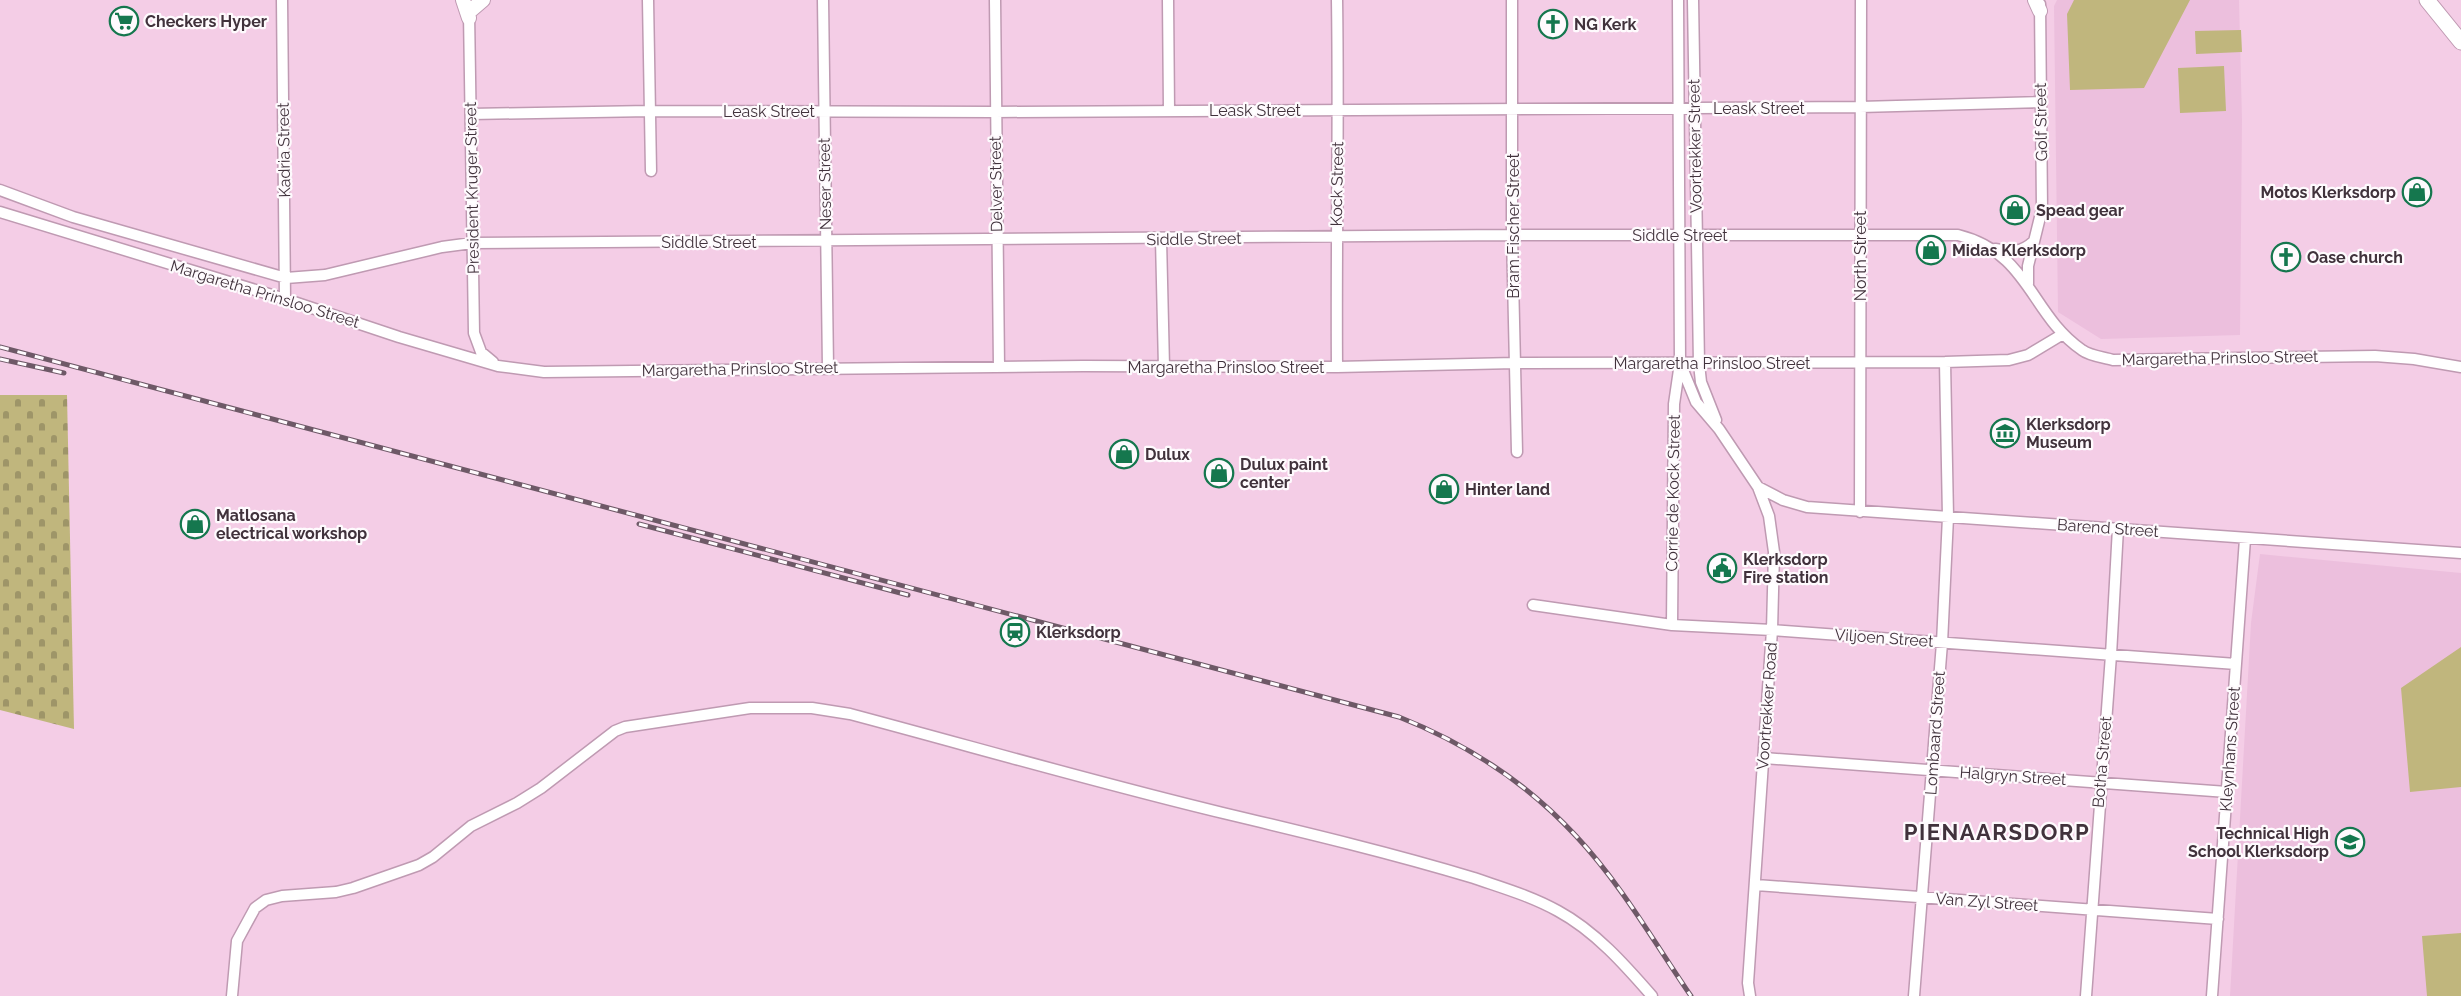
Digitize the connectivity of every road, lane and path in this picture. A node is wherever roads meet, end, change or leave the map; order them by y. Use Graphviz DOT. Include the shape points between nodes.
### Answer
graph roads {
  1 [pos="282,0"];
  2 [pos="483,0"];
  3 [pos="648,0"];
  4 [pos="823,0"];
  5 [pos="995,0"];
  6 [pos="1168,0"];
  7 [pos="1337,0"];
  8 [pos="1512,0"];
  9 [pos="1678,0"];
  10 [pos="1693,0"];
  11 [pos="1861,0"];
  12 [pos="2427,0"];
  13 [pos="2040,3"];
  14 [pos="468,7"];
  15 [pos="2461,42"];
  16 [pos="2040,102"];
  17 [pos="1678,107"];
  18 [pos="1860,107"];
  19 [pos="1513,108"];
  20 [pos="1694,108"];
  21 [pos="1339,109"];
  22 [pos="1169,110"];
  23 [pos="650,111"];
  24 [pos="824,112"];
  25 [pos="995,112"];
  26 [pos="471,114"];
  27 [pos="651,171"];
  28 [pos="0,190"];
  29 [pos="0,212"];
  30 [pos="1860,234"];
  31 [pos="1512,235"];
  32 [pos="1680,235"];
  33 [pos="1697,235"];
  34 [pos="1336,238"];
  35 [pos="1161,239"];
  36 [pos="996,240"];
  37 [pos="826,241"];
  38 [pos="2033,242"];
  39 [pos="472,243"];
  40 [pos="1993,249"];
  41 [pos="286,278"];
  42 [pos="2028,284"];
  43 [pos="285,299"];
  44 [pos="2063,334"];
  45 [pos="1945,362"];
  46 [pos="1515,363"];
  47 [pos="1680,363"];
  48 [pos="1860,363"];
  49 [pos="1699,364"];
  50 [pos="498,366"];
  51 [pos="999,367"];
  52 [pos="1164,367"];
  53 [pos="1337,367"];
  54 [pos="2461,367"];
  55 [pos="828,368"];
  56 [pos="1719,429"];
  57 [pos="1517,452"];
  58 [pos="1758,487"];
  59 [pos="1860,512"];
  60 [pos="1948,517"];
  61 [pos="2118,528"];
  62 [pos="2245,538"];
  63 [pos="2461,553"];
  64 [pos="1533,605"];
  65 [pos="1672,625"];
  66 [pos="1772,630"];
  67 [pos="1942,642"];
  68 [pos="2111,655"];
  69 [pos="2236,664"];
  70 [pos="1764,758"];
  71 [pos="1933,771"];
  72 [pos="2100,783"];
  73 [pos="2227,792"];
  74 [pos="1756,885"];
  75 [pos="1923,897"];
  76 [pos="2092,910"];
  77 [pos="2218,919"];
  78 [pos="232,996"];
  79 [pos="1652,996"];
  80 [pos="1750,996"];
  81 [pos="1914,996"];
  82 [pos="2086,996"];
  83 [pos="2212,996"];
  1 -- 41 [label="street, Kadria Street"];
  2 -- 14 [label="main road"];
  3 -- 23 [label="street"];
  4 -- 24 [label="street, Neser Street"];
  5 -- 25 [label="street, Delver Street"];
  6 -- 22 [label="street"];
  7 -- 21 [label="street, Kock Street"];
  8 -- 19 [label="street, Bram Fischer Street"];
  9 -- 17 [label="street, Voortrekker Street"];
  10 -- 20 [label="street, Voortrekker Street"];
  11 -- 18 [label="street, North Street"];
  12 -- 15 [label="highway"];
  13 -- 16 [label="street, Golf Street"];
  14 -- 26 [label="street, President Kruger Street"];
  16 -- 18 [label="street, Leask Street"];
  16 -- 38 [label="street, Golf Street" via="2042,209"];
  17 -- 19 [label="street, Leask Street"];
  17 -- 20 [label="street, Leask Street"];
  17 -- 32 [label="street, Voortrekker Street"];
  18 -- 20 [label="street, Leask Street"];
  18 -- 30 [label="street, North Street"];
  19 -- 21 [label="street, Leask Street"];
  19 -- 31 [label="street, Bram Fischer Street"];
  20 -- 33 [label="street, Voortrekker Street"];
  21 -- 22 [label="street, Leask Street"];
  21 -- 34 [label="street, Kock Street"];
  22 -- 25 [label="street, Leask Street"];
  23 -- 24 [label="street, Leask Street"];
  23 -- 26 [label="street, Leask Street"];
  23 -- 27 [label="street"];
  24 -- 25 [label="street, Leask Street"];
  24 -- 37 [label="street, Neser Street"];
  25 -- 36 [label="street, Delver Street"];
  26 -- 39 [label="street, President Kruger Street"];
  28 -- 41 [label="street, Margaretha Prinsloo Street" via="73,217"];
  29 -- 43 [label="street, Margaretha Prinsloo Street"];
  30 -- 33 [label="street, Siddle Street"];
  30 -- 40 [label="street, Siddle Street" via="1958,236 1978,240"];
  30 -- 48 [label="street, North Street"];
  31 -- 32 [label="street, Siddle Street"];
  31 -- 34 [label="street, Siddle Street"];
  31 -- 46 [label="street, Bram Fischer Street"];
  32 -- 33 [label="street, Siddle Street"];
  32 -- 47 [label="street, Voortrekker Street"];
  33 -- 49 [label="street, Voortrekker Street"];
  34 -- 35 [label="street, Siddle Street"];
  34 -- 53 [label="street, Kock Street"];
  35 -- 36 [label="street, Siddle Street"];
  35 -- 52 [label="street"];
  36 -- 37 [label="street, Siddle Street"];
  36 -- 51 [label="street, Delver Street"];
  37 -- 39 [label="street, Siddle Street"];
  37 -- 55 [label="street, Neser Street"];
  38 -- 40 [label="street" via="2024,250"];
  38 -- 42 [label="street, Golf Street"];
  39 -- 41 [label="street, Siddle Street" via="325,275"];
  39 -- 50 [label="street, President Kruger Street" via="474,333 481,351"];
  40 -- 42 [label="street, Siddle Street"];
  41 -- 43 [label="street, Kadria Street"];
  42 -- 44 [label="street, Siddle Street"];
  43 -- 50 [label="street, Margaretha Prinsloo Street"];
  44 -- 45 [label="street, Margaretha Prinsloo Street" via="2028,356"];
  44 -- 54 [label="street, Margaretha Prinsloo Street" via="2084,352 2113,360 2375,356"];
  45 -- 48 [label="street, Margaretha Prinsloo Street"];
  45 -- 60 [label="street, Lombaard Street"];
  46 -- 47 [label="street, Margaretha Prinsloo Street"];
  46 -- 53 [label="street, Margaretha Prinsloo Street"];
  46 -- 57 [label="street, Bram Fischer Street"];
  47 -- 49 [label="street, Margaretha Prinsloo Street"];
  47 -- 56 [label="street, Voortrekker Road" via="1696,402"];
  47 -- 65 [label="street, Corrie de Kock Street" via="1674,404"];
  48 -- 49 [label="street, Margaretha Prinsloo Street"];
  48 -- 59 [label="street, North Street"];
  49 -- 56 [label="street, Voortrekker Road" via="1701,382"];
  50 -- 55 [label="street, Margaretha Prinsloo Street" via="544,372"];
  51 -- 52 [label="street, Margaretha Prinsloo Street"];
  51 -- 55 [label="street, Margaretha Prinsloo Street"];
  52 -- 53 [label="street, Margaretha Prinsloo Street"];
  56 -- 58 [label="street, Voortrekker Road"];
  58 -- 59 [label="street, Barend Street" via="1807,507"];
  58 -- 66 [label="street, Voortrekker Road" via="1769,516 1774,552"];
  59 -- 60 [label="street, Barend Street"];
  60 -- 61 [label="street, Barend Street"];
  60 -- 67 [label="street, Lombaard Street"];
  61 -- 62 [label="street, Barend Street"];
  61 -- 68 [label="street, Botha Street"];
  62 -- 63 [label="street, Barend Street"];
  62 -- 69 [label="street, Kleynhans Street"];
  64 -- 65 [label="street, Viljoen Street"];
  65 -- 66 [label="street, Viljoen Street"];
  66 -- 67 [label="street, Viljoen Street"];
  66 -- 70 [label="street, Voortrekker Road"];
  67 -- 68 [label="street, Viljoen Street"];
  67 -- 71 [label="street, Lombaard Street"];
  68 -- 69 [label="street, Viljoen Street"];
  68 -- 72 [label="street, Botha Street"];
  69 -- 73 [label="street, Kleynhans Street"];
  70 -- 71 [label="street, Halgryn Street"];
  70 -- 74 [label="street, Voortrekker Road"];
  71 -- 72 [label="street, Halgryn Street"];
  71 -- 75 [label="street, Lombaard Street"];
  72 -- 73 [label="street, Halgryn Street"];
  72 -- 76 [label="street, Botha Street"];
  73 -- 77 [label="street, Kleynhans Street"];
  74 -- 75 [label="street, Van Zyl Street"];
  74 -- 80 [label="street, Voortrekker Road"];
  75 -- 76 [label="street, Van Zyl Street"];
  75 -- 81 [label="street, Lombaard Street"];
  76 -- 77 [label="street, Van Zyl Street"];
  76 -- 82 [label="street, Botha Street"];
  77 -- 83 [label="street, Kleynhans Street"];
  78 -- 79 [label="street" via="237,941 255,908 266,900 336,892 419,865 471,826 541,788 625,727 750,708 812,708 849,714 1435,866 1528,895 1578,924"];
}
